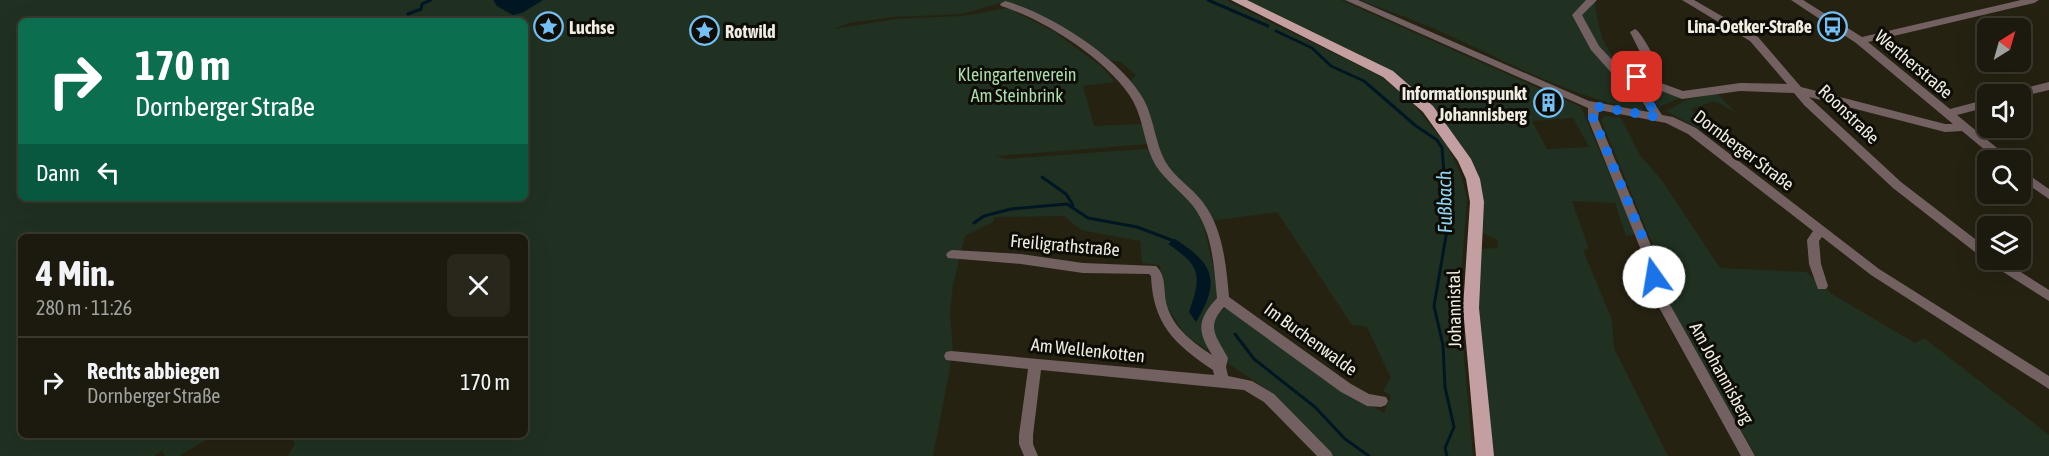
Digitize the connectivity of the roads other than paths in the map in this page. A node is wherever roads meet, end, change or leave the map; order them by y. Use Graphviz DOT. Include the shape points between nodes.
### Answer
graph roads {
  1 [pos="1237,0"];
  2 [pos="1350,0"];
  3 [pos="1592,0"];
  4 [pos="1688,0"];
  5 [pos="1796,0"];
  6 [pos="2034,0"];
  7 [pos="1005,4"];
  8 [pos="1635,32"];
  9 [pos="1860,41"];
  10 [pos="1640,78"];
  11 [pos="2049,86"];
  12 [pos="1800,90"];
  13 [pos="2031,91"];
  14 [pos="1594,106"];
  15 [pos="1977,106"];
  16 [pos="1656,113"];
  17 [pos="1946,114"];
  18 [pos="1962,127"];
  19 [pos="1991,150"];
  20 [pos="2031,180"];
  21 [pos="2046,190"];
  22 [pos="1820,231"];
  23 [pos="1977,247"];
  24 [pos="952,255"];
  25 [pos="2008,270"];
  26 [pos="1822,286"];
  27 [pos="2049,297"];
  28 [pos="1223,299"];
  29 [pos="951,356"];
  30 [pos="1035,363"];
  31 [pos="1220,374"];
  32 [pos="2049,383"];
  33 [pos="1381,401"];
  34 [pos="1031,456"];
  35 [pos="1326,456"];
  36 [pos="1485,456"];
  37 [pos="1748,456"];
  1 -- 36 [label="main road, Johannistal" via="1388,74 1428,109 1464,159 1477,202 1471,308"];
  2 -- 14 [label="street, Dornberger Straße"];
  3 -- 16 [label="street" via="1577,15 1595,48"];
  4 -- 12 [label="street, Roonstraße" via="1754,39"];
  5 -- 9 [label="street, Wertherstraße"];
  6 -- 9 [label="street"];
  7 -- 28 [label="street" via="1026,10 1079,43 1109,64 1130,86 1147,117 1152,146 1162,164 1208,221"];
  8 -- 10 [label="street" via="1651,64 1651,70"];
  9 -- 17 [label="street, Wertherstraße"];
  10 -- 12 [label="street" via="1682,95 1740,87"];
  10 -- 16 [label="street" via="1635,82"];
  11 -- 13 [label="street"];
  12 -- 18 [label="street" via="1945,128"];
  12 -- 23 [label="street, Roonstraße" via="1808,102 1898,185"];
  14 -- 16 [label="street, Dornberger Straße"];
  14 -- 37 [label="street, Am Johannisberg" via="1593,119 1650,255 1662,302"];
  15 -- 17 [label="street"];
  16 -- 22 [label="street, Dornberger Straße" via="1705,140"];
  17 -- 18 [label="street, Wertherstraße"];
  18 -- 19 [label="street, Wertherstraße"];
  20 -- 21 [label="street"];
  22 -- 26 [label="street" via="1813,240"];
  22 -- 32 [label="street, Dornberger Straße" via="1891,283"];
  24 -- 31 [label="street, Freiligrathstraße" via="1083,268 1152,269 1157,274 1157,299 1164,318 1176,335"];
  25 -- 27 [label="street"];
  28 -- 31 [label="street" via="1207,325 1209,340 1221,358"];
  28 -- 33 [label="street, Im Buchenwalde" via="1346,388 1367,400"];
  29 -- 30 [label="street, Am Wellenkotten"];
  30 -- 31 [label="street, Am Wellenkotten"];
  30 -- 34 [label="street" via="1026,435"];
  31 -- 35 [label="street, Freiligrathstraße" via="1269,398"];
}
